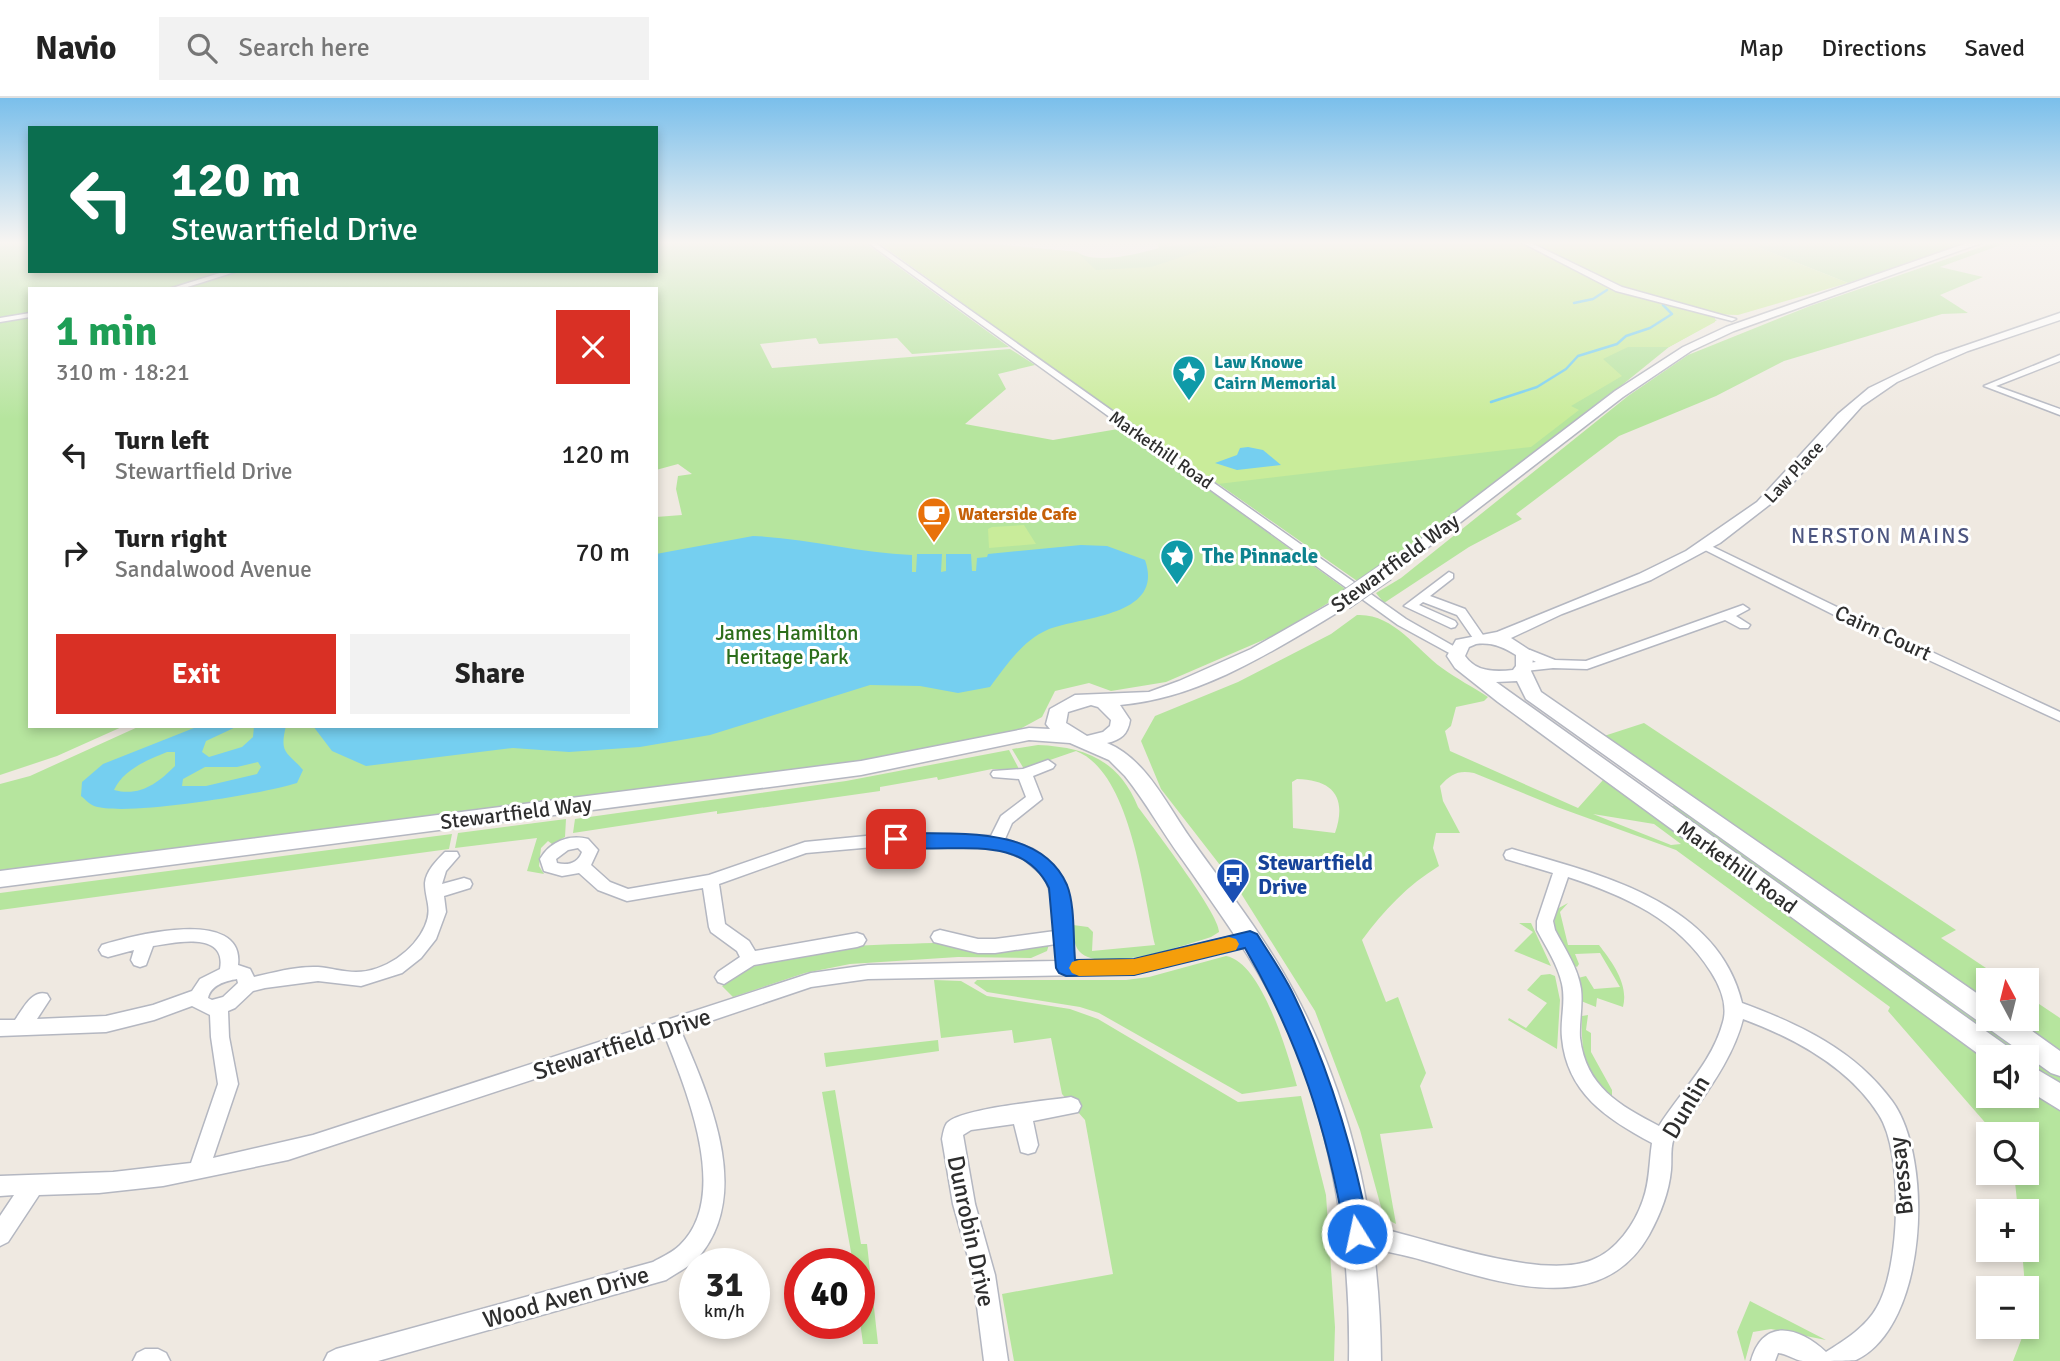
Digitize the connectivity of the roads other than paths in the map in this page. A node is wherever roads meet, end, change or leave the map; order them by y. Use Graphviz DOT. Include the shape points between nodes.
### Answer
graph roads {
  1 [pos="953,301"];
  2 [pos="1664,301"];
  3 [pos="1795,301"];
  4 [pos="1810,301"];
  5 [pos="28,315"];
  6 [pos="2060,316"];
  7 [pos="1732,319"];
  8 [pos="0,320"];
  9 [pos="2060,358"];
  10 [pos="1619,394"];
  11 [pos="2060,412"];
  12 [pos="1707,547"];
  13 [pos="1449,576"];
  14 [pos="1423,597"];
  15 [pos="1743,609"];
  16 [pos="1726,615"];
  17 [pos="1451,624"];
  18 [pos="1744,625"];
  19 [pos="1525,628"];
  20 [pos="1486,638"];
  21 [pos="1456,650"];
  22 [pos="1523,661"];
  23 [pos="1475,673"];
  24 [pos="1151,697"];
  25 [pos="1101,701"];
  26 [pos="1055,716"];
  27 [pos="2060,717"];
  28 [pos="1120,728"];
  29 [pos="1585,732"];
  30 [pos="1029,734"];
  31 [pos="1080,739"];
  32 [pos="1564,741"];
  33 [pos="1124,762"];
  34 [pos="1048,765"];
  35 [pos="998,774"];
  36 [pos="1025,774"];
  37 [pos="996,842"];
  38 [pos="1512,855"];
  39 [pos="451,856"];
  40 [pos="581,866"];
  41 [pos="1562,871"];
  42 [pos="0,879"];
  43 [pos="710,881"];
  44 [pos="464,884"];
  45 [pos="436,892"];
  46 [pos="1063,936"];
  47 [pos="940,937"];
  48 [pos="1250,939"];
  49 [pos="857,940"];
  50 [pos="146,941"];
  51 [pos="108,950"];
  52 [pos="750,959"];
  53 [pos="140,960"];
  54 [pos="1066,968"];
  55 [pos="228,973"];
  56 [pos="724,977"];
  57 [pos="248,985"];
  58 [pos="198,996"];
  59 [pos="41,999"];
  60 [pos="1976,1006"];
  61 [pos="219,1007"];
  62 [pos="1735,1008"];
  63 [pos="21,1026"];
  64 [pos="0,1028"];
  65 [pos="671,1029"];
  66 [pos="2012,1031"];
  67 [pos="1985,1045"];
  68 [pos="2060,1065"];
  69 [pos="2039,1083"];
  70 [pos="2060,1098"];
  71 [pos="1071,1106"];
  72 [pos="1022,1113"];
  73 [pos="1663,1138"];
  74 [pos="1028,1145"];
  75 [pos="198,1171"];
  76 [pos="34,1184"];
  77 [pos="0,1186"];
  78 [pos="1357,1234"];
  79 [pos="0,1235"];
  80 [pos="371,1357"];
  81 [pos="145,1361"];
  82 [pos="158,1361"];
  83 [pos="336,1361"];
  84 [pos="996,1361"];
  85 [pos="1365,1361"];
  86 [pos="1763,1361"];
  87 [pos="1818,1361"];
  88 [pos="1834,1361"];
  1 -- 21 [label="street, Markethill Road" via="1392,614"];
  2 -- 7 [label="street"];
  3 -- 7 [label="street, Stewartfield Way"];
  4 -- 10 [label="street, Stewartfield Way" via="1712,337"];
  5 -- 8 [label="street"];
  6 -- 12 [label="street, Law Place" via="1911,371 1872,393 1843,417 1765,503"];
  7 -- 10 [label="street, Stewartfield Way" via="1678,344"];
  9 -- 11 [label="street" via="1988,386"];
  10 -- 24 [label="street, Stewartfield Way, bridge" via="1344,601 1257,653"];
  12 -- 19 [label="street, Law Place" via="1657,575 1556,611"];
  12 -- 27 [label="street, Cairn Court"];
  13 -- 14 [label="street"];
  14 -- 17 [label="street" via="1410,606"];
  14 -- 20 [label="street" via="1461,612"];
  15 -- 16 [label="street"];
  16 -- 18 [label="street"];
  16 -- 22 [label="street" via="1587,665"];
  19 -- 20 [label="street, Law Place"];
  19 -- 22 [label="street"];
  20 -- 21 [label="street, Law Place"];
  20 -- 22 [label="street"];
  21 -- 23 [label="street, Markethill Road" via="1461,664"];
  22 -- 23 [label="street" via="1512,677"];
  22 -- 29 [label="street, Markethill Road" via="1533,695"];
  23 -- 32 [label="street, Markethill Road"];
  24 -- 25 [label="street, Stewartfield Way"];
  24 -- 28 [label="street, Stewartfield Way"];
  25 -- 26 [label="street" via="1077,700"];
  25 -- 28 [label="street" via="1121,715"];
  26 -- 30 [label="street, Stewartfield Way"];
  26 -- 31 [label="street" via="1061,731"];
  28 -- 31 [label="street" via="1101,740"];
  28 -- 33 [label="street"];
  29 -- 32 [label="street"];
  29 -- 60 [label="street, Markethill Road"];
  30 -- 31 [label="street, Stewartfield Way"];
  30 -- 42 [label="street, Stewartfield Way" via="861,768"];
  31 -- 33 [label="street"];
  32 -- 67 [label="street, Markethill Road"];
  33 -- 48 [label="street"];
  34 -- 36 [label="street"];
  35 -- 36 [label="street"];
  36 -- 37 [label="street" via="1034,799 1006,820"];
  37 -- 43 [label="street" via="896,839 805,848"];
  37 -- 46 [label="street" via="1030,855 1052,874 1062,904"];
  38 -- 41 [label="street"];
  39 -- 45 [label="street" via="433,876"];
  40 -- 43 [label="street" via="604,887 627,895"];
  41 -- 62 [label="street" via="1630,894 1685,925 1718,967"];
  41 -- 73 [label="street" via="1545,921 1571,983 1571,1039 1583,1082 1617,1114"];
  43 -- 52 [label="street" via="717,927 743,946"];
  44 -- 45 [label="street"];
  45 -- 57 [label="street" via="439,910 432,929 410,958 394,970 361,979 318,974"];
  46 -- 47 [label="street" via="995,946"];
  46 -- 54 [label="street"];
  48 -- 54 [label="street, Stewartfield Drive" via="1134,967"];
  48 -- 78 [label="street" via="1286,999 1312,1060 1347,1176"];
  49 -- 52 [label="street"];
  50 -- 51 [label="street"];
  50 -- 53 [label="street"];
  50 -- 55 [label="street" via="209,937 223,944 230,956"];
  52 -- 56 [label="street"];
  54 -- 65 [label="street, Stewartfield Drive" via="868,972 811,980"];
  55 -- 57 [label="street" via="244,974"];
  55 -- 58 [label="street" via="209,982"];
  57 -- 61 [label="street" via="238,998"];
  58 -- 61 [label="street" via="203,1006"];
  58 -- 63 [label="street" via="106,1024"];
  59 -- 63 [label="street"];
  61 -- 75 [label="street" via="228,1084"];
  62 -- 73 [label="street, Dunlin" via="1714,1061"];
  62 -- 88 [label="street, Bressay" via="1806,1037 1835,1056 1860,1076 1898,1131 1907,1221 1897,1289 1886,1315 1869,1337"];
  63 -- 64 [label="street"];
  65 -- 75 [label="street, Stewartfield Drive" via="313,1144"];
  65 -- 80 [label="street, Wood Aven Drive" via="701,1103 713,1182 714,1206 699,1241 681,1259 658,1272"];
  66 -- 68 [label="street"];
  69 -- 70 [label="street"];
  71 -- 72 [label="street, Dunrobin Drive"];
  72 -- 74 [label="street"];
  72 -- 84 [label="street, Dunrobin Drive" via="958,1125 952,1139 984,1275"];
  73 -- 78 [label="street, Dunlin" via="1657,1192 1642,1228 1616,1258 1595,1271 1548,1277"];
  75 -- 76 [label="street, Stewartfield Drive" via="114,1182"];
  76 -- 77 [label="street, Stewartfield Drive"];
  76 -- 79 [label="street"];
  78 -- 85 [label="street"];
  80 -- 83 [label="street, Wood Aven Drive"];
  81 -- 82 [label="street"];
  86 -- 87 [label="street" via="1764,1350 1784,1340"];
}
